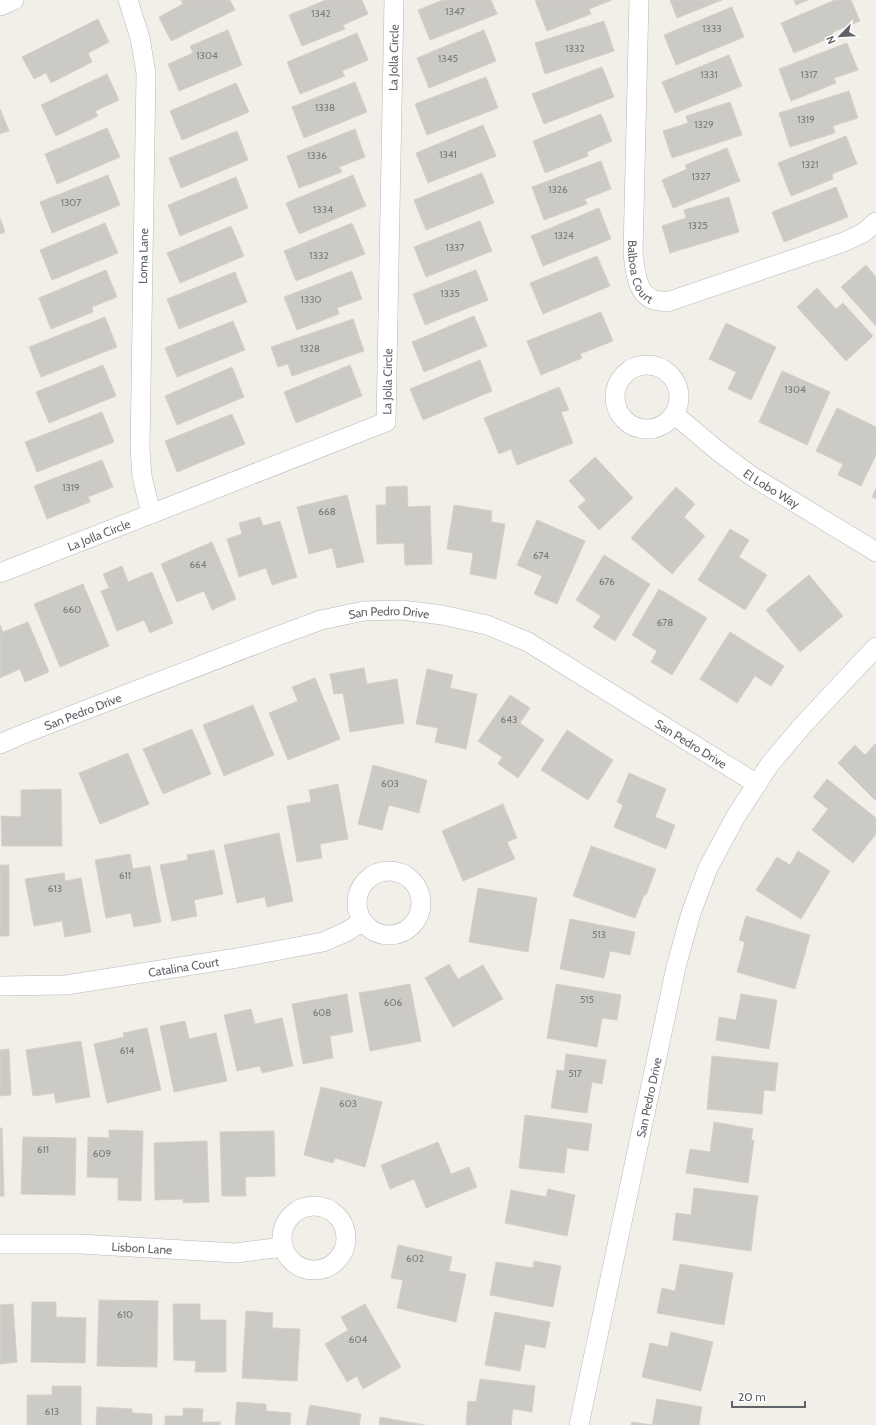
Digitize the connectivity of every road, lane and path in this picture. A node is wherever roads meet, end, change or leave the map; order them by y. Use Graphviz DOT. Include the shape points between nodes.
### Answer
graph roads {
  1 [pos="14,0"];
  2 [pos="128,0"];
  3 [pos="394,0"];
  4 [pos="639,0"];
  5 [pos="0,6"];
  6 [pos="876,222"];
  7 [pos="674,414"];
  8 [pos="151,514"];
  9 [pos="876,552"];
  10 [pos="0,573"];
  11 [pos="876,647"];
  12 [pos="0,744"];
  13 [pos="758,784"];
  14 [pos="362,922"];
  15 [pos="0,986"];
  16 [pos="0,1244"];
  17 [pos="284,1247"];
  18 [pos="579,1425"];
  1 -- 5 [label="street"];
  2 -- 8 [label="street, Loma Lane" via="140,38 146,73 140,449 142,476"];
  3 -- 8 [label="street, La Jolla Circle" via="386,422"];
  4 -- 6 [label="street, Balboa Court" via="633,253 635,272 641,290 653,300 667,302 844,242 863,233"];
  7 -- 9 [label="street, El Lobo Way" via="750,476"];
  8 -- 10 [label="street, La Jolla Circle"];
  11 -- 13 [label="street, San Pedro Drive" via="803,724 770,764"];
  12 -- 13 [label="street, San Pedro Drive" via="321,620 364,611 402,610 442,615 487,625 528,642"];
  13 -- 18 [label="street, San Pedro Drive" via="736,816 708,868 691,913 676,967"];
  14 -- 15 [label="street, Catalina Court" via="322,942 238,958 66,986"];
  16 -- 17 [label="street, Lisbon Lane" via="80,1244 236,1253"];
}
